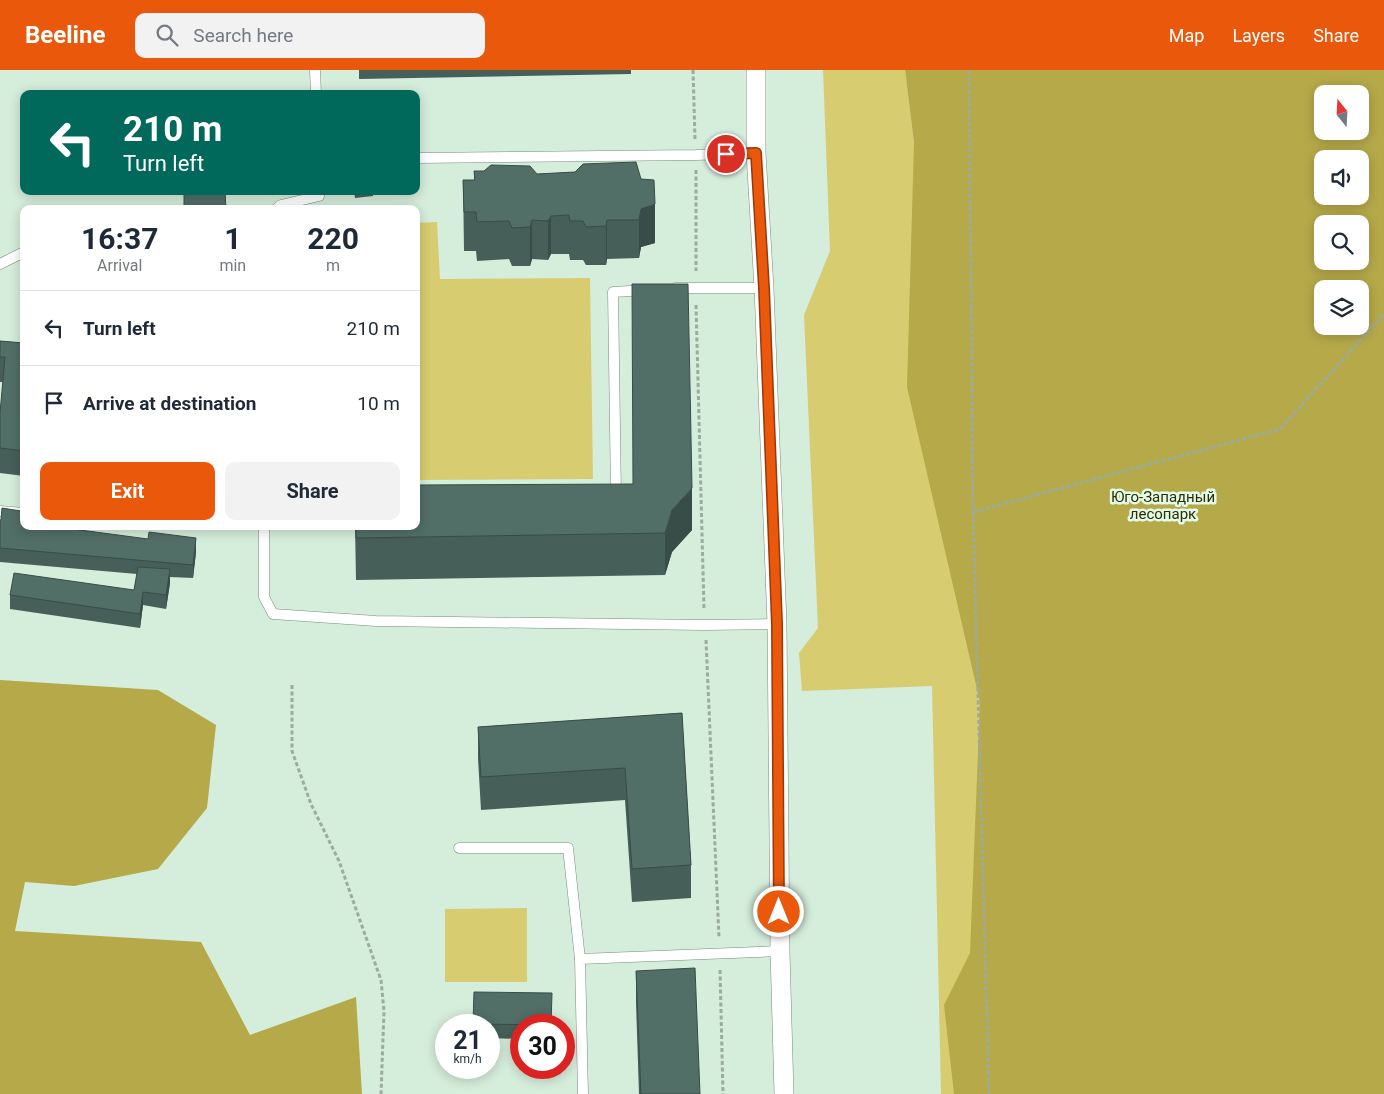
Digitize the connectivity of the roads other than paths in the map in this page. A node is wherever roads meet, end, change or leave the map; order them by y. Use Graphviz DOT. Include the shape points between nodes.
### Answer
graph roads {
  1 [pos="315,70"];
  2 [pos="756,70"];
  3 [pos="316,90"];
  4 [pos="756,153"];
  5 [pos="420,158"];
  6 [pos="318,195"];
  7 [pos="280,205"];
  8 [pos="20,254"];
  9 [pos="0,264"];
  10 [pos="764,288"];
  11 [pos="616,502"];
  12 [pos="0,511"];
  13 [pos="20,513"];
  14 [pos="264,530"];
  15 [pos="777,624"];
  16 [pos="459,848"];
  17 [pos="780,950"];
  18 [pos="580,959"];
  19 [pos="583,1094"];
  20 [pos="784,1094"];
  1 -- 3 [label="lane"];
  2 -- 4 [label="street"];
  4 -- 5 [label="lane"];
  4 -- 10 [label="street"];
  6 -- 7 [label="lane"];
  8 -- 9 [label="lane"];
  10 -- 11 [label="lane" via="613,292"];
  10 -- 15 [label="street"];
  12 -- 13 [label="lane"];
  14 -- 15 [label="lane" via="264,598 273,614 376,621"];
  15 -- 17 [label="street"];
  16 -- 18 [label="lane" via="568,848"];
  17 -- 18 [label="lane"];
  17 -- 20 [label="street"];
  18 -- 19 [label="lane"];
}
